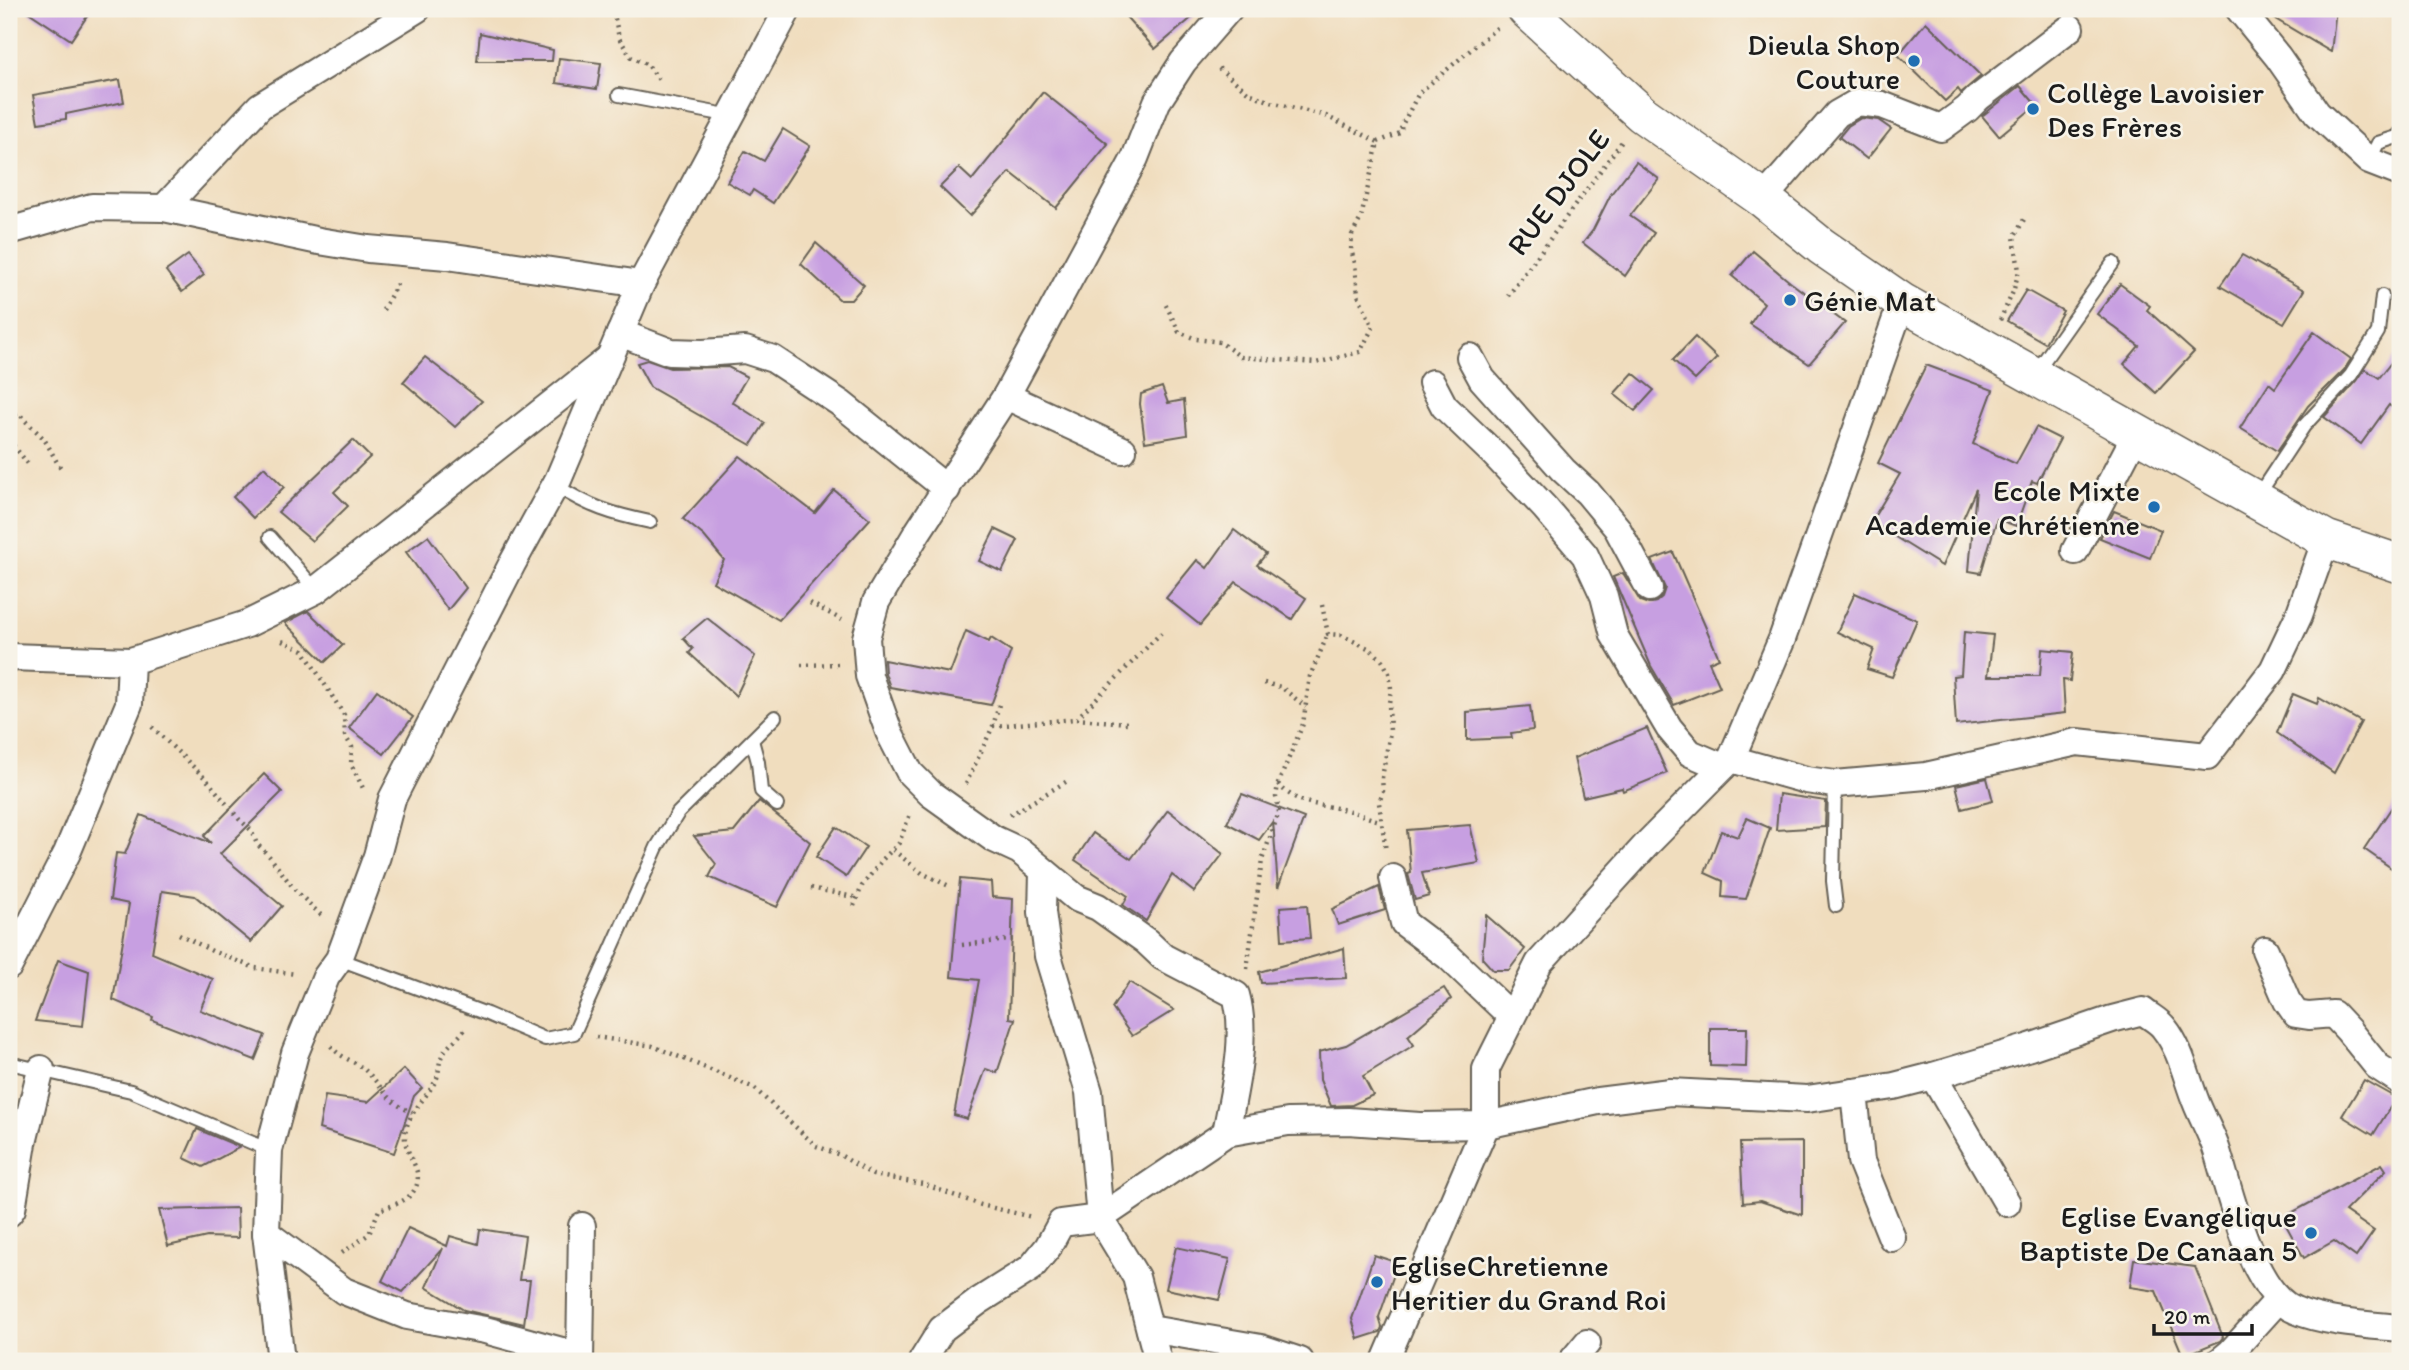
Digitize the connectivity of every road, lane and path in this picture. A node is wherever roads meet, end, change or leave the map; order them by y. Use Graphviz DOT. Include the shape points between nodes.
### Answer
graph roads {
  1 [pos="417,9"];
  2 [pos="606,9"];
  3 [pos="788,9"];
  4 [pos="1228,9"];
  5 [pos="2239,9"];
  6 [pos="1514,13"];
  7 [pos="2070,28"];
  8 [pos="1183,62"];
  9 [pos="619,94"];
  10 [pos="664,103"];
  11 [pos="1642,114"];
  12 [pos="733,116"];
  13 [pos="2400,133"];
  14 [pos="1378,142"];
  15 [pos="2369,161"];
  16 [pos="2400,173"];
  17 [pos="1763,200"];
  18 [pos="164,208"];
  19 [pos="2026,216"];
  20 [pos="9,231"];
  21 [pos="2113,263"];
  22 [pos="641,284"];
  23 [pos="1508,296"];
  24 [pos="2382,296"];
  25 [pos="1902,302"];
  26 [pos="1166,305"];
  27 [pos="620,333"];
  28 [pos="1984,347"];
  29 [pos="1470,357"];
  30 [pos="609,359"];
  31 [pos="2034,375"];
  32 [pos="1432,383"];
  33 [pos="1006,396"];
  34 [pos="9,416"];
  35 [pos="2137,432"];
  36 [pos="9,440"];
  37 [pos="1123,450"];
  38 [pos="29,465"];
  39 [pos="61,468"];
  40 [pos="555,485"];
  41 [pos="947,489"];
  42 [pos="2255,500"];
  43 [pos="650,522"];
  44 [pos="270,537"];
  45 [pos="2326,539"];
  46 [pos="2075,551"];
  47 [pos="17,559"];
  48 [pos="2400,564"];
  49 [pos="9,569"];
  50 [pos="1649,588"];
  51 [pos="316,590"];
  52 [pos="1322,605"];
  53 [pos="247,624"];
  54 [pos="1161,633"];
  55 [pos="1328,634"];
  56 [pos="9,657"];
  57 [pos="131,662"];
  58 [pos="1264,683"];
  59 [pos="1000,701"];
  60 [pos="129,704"];
  61 [pos="1306,707"];
  62 [pos="775,717"];
  63 [pos="1074,719"];
  64 [pos="1128,723"];
  65 [pos="993,726"];
  66 [pos="752,740"];
  67 [pos="1727,763"];
  68 [pos="1069,780"];
  69 [pos="1278,784"];
  70 [pos="1835,784"];
  71 [pos="778,805"];
  72 [pos="953,810"];
  73 [pos="911,811"];
  74 [pos="1381,821"];
  75 [pos="982,830"];
  76 [pos="383,832"];
  77 [pos="893,850"];
  78 [pos="1043,872"];
  79 [pos="1393,878"];
  80 [pos="949,886"];
  81 [pos="811,888"];
  82 [pos="858,898"];
  83 [pos="855,906"];
  84 [pos="1836,906"];
  85 [pos="1254,922"];
  86 [pos="179,934"];
  87 [pos="1045,935"];
  88 [pos="962,945"];
  89 [pos="2265,950"];
  90 [pos="339,958"];
  91 [pos="9,966"];
  92 [pos="317,1000"];
  93 [pos="475,1010"];
  94 [pos="1511,1016"];
  95 [pos="574,1033"];
  96 [pos="9,1063"];
  97 [pos="41,1069"];
  98 [pos="1933,1076"];
  99 [pos="2400,1081"];
  100 [pos="1854,1092"];
  101 [pos="412,1112"];
  102 [pos="1486,1125"];
  103 [pos="1226,1133"];
  104 [pos="269,1150"];
  105 [pos="2007,1203"];
  106 [pos="9,1213"];
  107 [pos="1100,1218"];
  108 [pos="1061,1223"];
  109 [pos="582,1226"];
  110 [pos="266,1233"];
  111 [pos="1892,1238"];
  112 [pos="324,1275"];
  113 [pos="2278,1300"];
  114 [pos="2400,1328"];
  115 [pos="1150,1329"];
  116 [pos="580,1358"];
  117 [pos="281,1361"];
  118 [pos="922,1361"];
  119 [pos="1158,1361"];
  120 [pos="1300,1361"];
  121 [pos="1385,1361"];
  122 [pos="2220,1361"];
  1 -- 18 [label="street" via="260,106"];
  2 -- 10 [label="path" via="614,14 619,38 631,57 648,65 661,83"];
  3 -- 12 [label="street"];
  4 -- 8 [label="street"];
  5 -- 15 [label="street" via="2317,113"];
  6 -- 11 [label="street"];
  6 -- 14 [label="path" via="1419,93 1400,133"];
  7 -- 17 [label="street" via="1941,128 1858,102 1837,114"];
  8 -- 14 [label="path" via="1217,66 1249,93 1326,116"];
  8 -- 33 [label="street" via="1157,102 1135,158"];
  9 -- 10 [label="lane"];
  10 -- 12 [label="lane"];
  11 -- 17 [label="street"];
  11 -- 23 [label="path, RUE DJOLE"];
  12 -- 22 [label="street"];
  13 -- 15 [label="lane" via="2378,143"];
  14 -- 26 [label="path" via="1361,218 1352,235 1358,295 1373,327 1360,352 1316,363 1241,357 1220,342 1179,332"];
  15 -- 16 [label="street"];
  17 -- 25 [label="street"];
  18 -- 20 [label="street" via="92,206"];
  18 -- 22 [label="street" via="319,242"];
  19 -- 28 [label="path" via="2014,237 2019,271 2013,292"];
  21 -- 31 [label="lane"];
  22 -- 27 [label="street"];
  24 -- 42 [label="lane" via="2378,332 2351,375 2304,425"];
  25 -- 28 [label="street"];
  25 -- 67 [label="street" via="1782,639"];
  27 -- 30 [label="street"];
  27 -- 41 [label="street" via="670,352 745,350 773,359 841,403"];
  28 -- 31 [label="street"];
  29 -- 50 [label="street" via="1482,379 1616,528"];
  30 -- 40 [label="street"];
  30 -- 51 [label="street"];
  31 -- 35 [label="street"];
  32 -- 67 [label="street" via="1444,406 1585,555 1615,635 1669,727 1690,753"];
  33 -- 37 [label="street"];
  33 -- 41 [label="street"];
  34 -- 39 [label="path" via="19,413"];
  35 -- 42 [label="street"];
  35 -- 46 [label="street"];
  36 -- 38 [label="path"];
  40 -- 43 [label="lane" via="610,513"];
  40 -- 76 [label="street" via="392,799"];
  41 -- 72 [label="street" via="876,602 866,639 869,676 889,732 910,773"];
  42 -- 45 [label="street"];
  44 -- 51 [label="lane"];
  45 -- 48 [label="street"];
  45 -- 70 [label="street" via="2273,670 2207,756 2077,742 1926,776"];
  47 -- 49 [label="path"];
  51 -- 53 [label="street"];
  52 -- 55 [label="path"];
  53 -- 57 [label="street"];
  53 -- 76 [label="path" via="303,650 344,716 351,764"];
  54 -- 63 [label="path"];
  55 -- 61 [label="path" via="1310,676"];
  55 -- 74 [label="path" via="1370,649 1389,673 1390,732 1379,803"];
  56 -- 57 [label="street"];
  57 -- 60 [label="street"];
  58 -- 61 [label="path" via="1281,687"];
  59 -- 65 [label="path"];
  60 -- 90 [label="path" via="208,780 295,890 334,927"];
  60 -- 91 [label="street" via="67,853"];
  61 -- 69 [label="path"];
  62 -- 66 [label="lane"];
  63 -- 64 [label="path"];
  63 -- 65 [label="path"];
  65 -- 72 [label="path"];
  66 -- 71 [label="lane" via="761,791"];
  66 -- 95 [label="lane" via="678,813 657,847"];
  67 -- 70 [label="street"];
  67 -- 94 [label="street" via="1539,963"];
  68 -- 75 [label="path"];
  69 -- 74 [label="path" via="1312,806 1352,811"];
  69 -- 85 [label="path" via="1279,812 1262,860"];
  70 -- 84 [label="lane"];
  72 -- 75 [label="street"];
  73 -- 77 [label="path"];
  74 -- 79 [label="path"];
  75 -- 78 [label="street" via="1020,851"];
  76 -- 90 [label="street"];
  77 -- 80 [label="path" via="922,873"];
  77 -- 82 [label="path" via="862,886"];
  78 -- 87 [label="street"];
  78 -- 103 [label="street" via="1163,957 1236,995 1241,1015"];
  79 -- 94 [label="street" via="1404,923 1450,957"];
  81 -- 82 [label="path"];
  82 -- 83 [label="path"];
  86 -- 92 [label="path" via="255,968 296,974"];
  87 -- 88 [label="path"];
  87 -- 107 [label="street" via="1089,1092"];
  89 -- 99 [label="street" via="2296,1014 2333,1014 2377,1066"];
  90 -- 92 [label="street"];
  90 -- 93 [label="lane"];
  92 -- 101 [label="path" via="323,1033 332,1048 367,1072 389,1100"];
  92 -- 104 [label="street" via="295,1053"];
  93 -- 95 [label="lane" via="545,1039"];
  93 -- 101 [label="path" via="458,1040 445,1050 438,1076"];
  94 -- 102 [label="street" via="1486,1069"];
  95 -- 108 [label="path" via="653,1046 754,1088 817,1146 873,1175 923,1184 981,1205"];
  96 -- 97 [label="lane"];
  97 -- 104 [label="lane" via="131,1091"];
  97 -- 106 [label="street"];
  98 -- 100 [label="street"];
  98 -- 105 [label="street"];
  98 -- 113 [label="street" via="2143,1012 2164,1027 2182,1059 2216,1147 2234,1211 2258,1270"];
  100 -- 102 [label="street" via="1807,1099 1670,1092 1598,1101"];
  100 -- 111 [label="street" via="1861,1161"];
  101 -- 112 [label="path" via="405,1137 417,1167 413,1193 379,1210 369,1234 342,1253"];
  102 -- 103 [label="street" via="1288,1122"];
  102 -- 121 [label="street"];
  103 -- 107 [label="street"];
  104 -- 110 [label="street"];
  107 -- 108 [label="street"];
  107 -- 115 [label="street" via="1136,1278"];
  108 -- 118 [label="street" via="1031,1268 949,1323"];
  109 -- 116 [label="street"];
  110 -- 112 [label="street"];
  110 -- 117 [label="street"];
  112 -- 116 [label="street" via="344,1291 407,1316 485,1330"];
  113 -- 114 [label="street" via="2294,1310 2336,1320"];
  113 -- 122 [label="street"];
  115 -- 119 [label="street"];
  115 -- 120 [label="street" via="1261,1348"];
}
